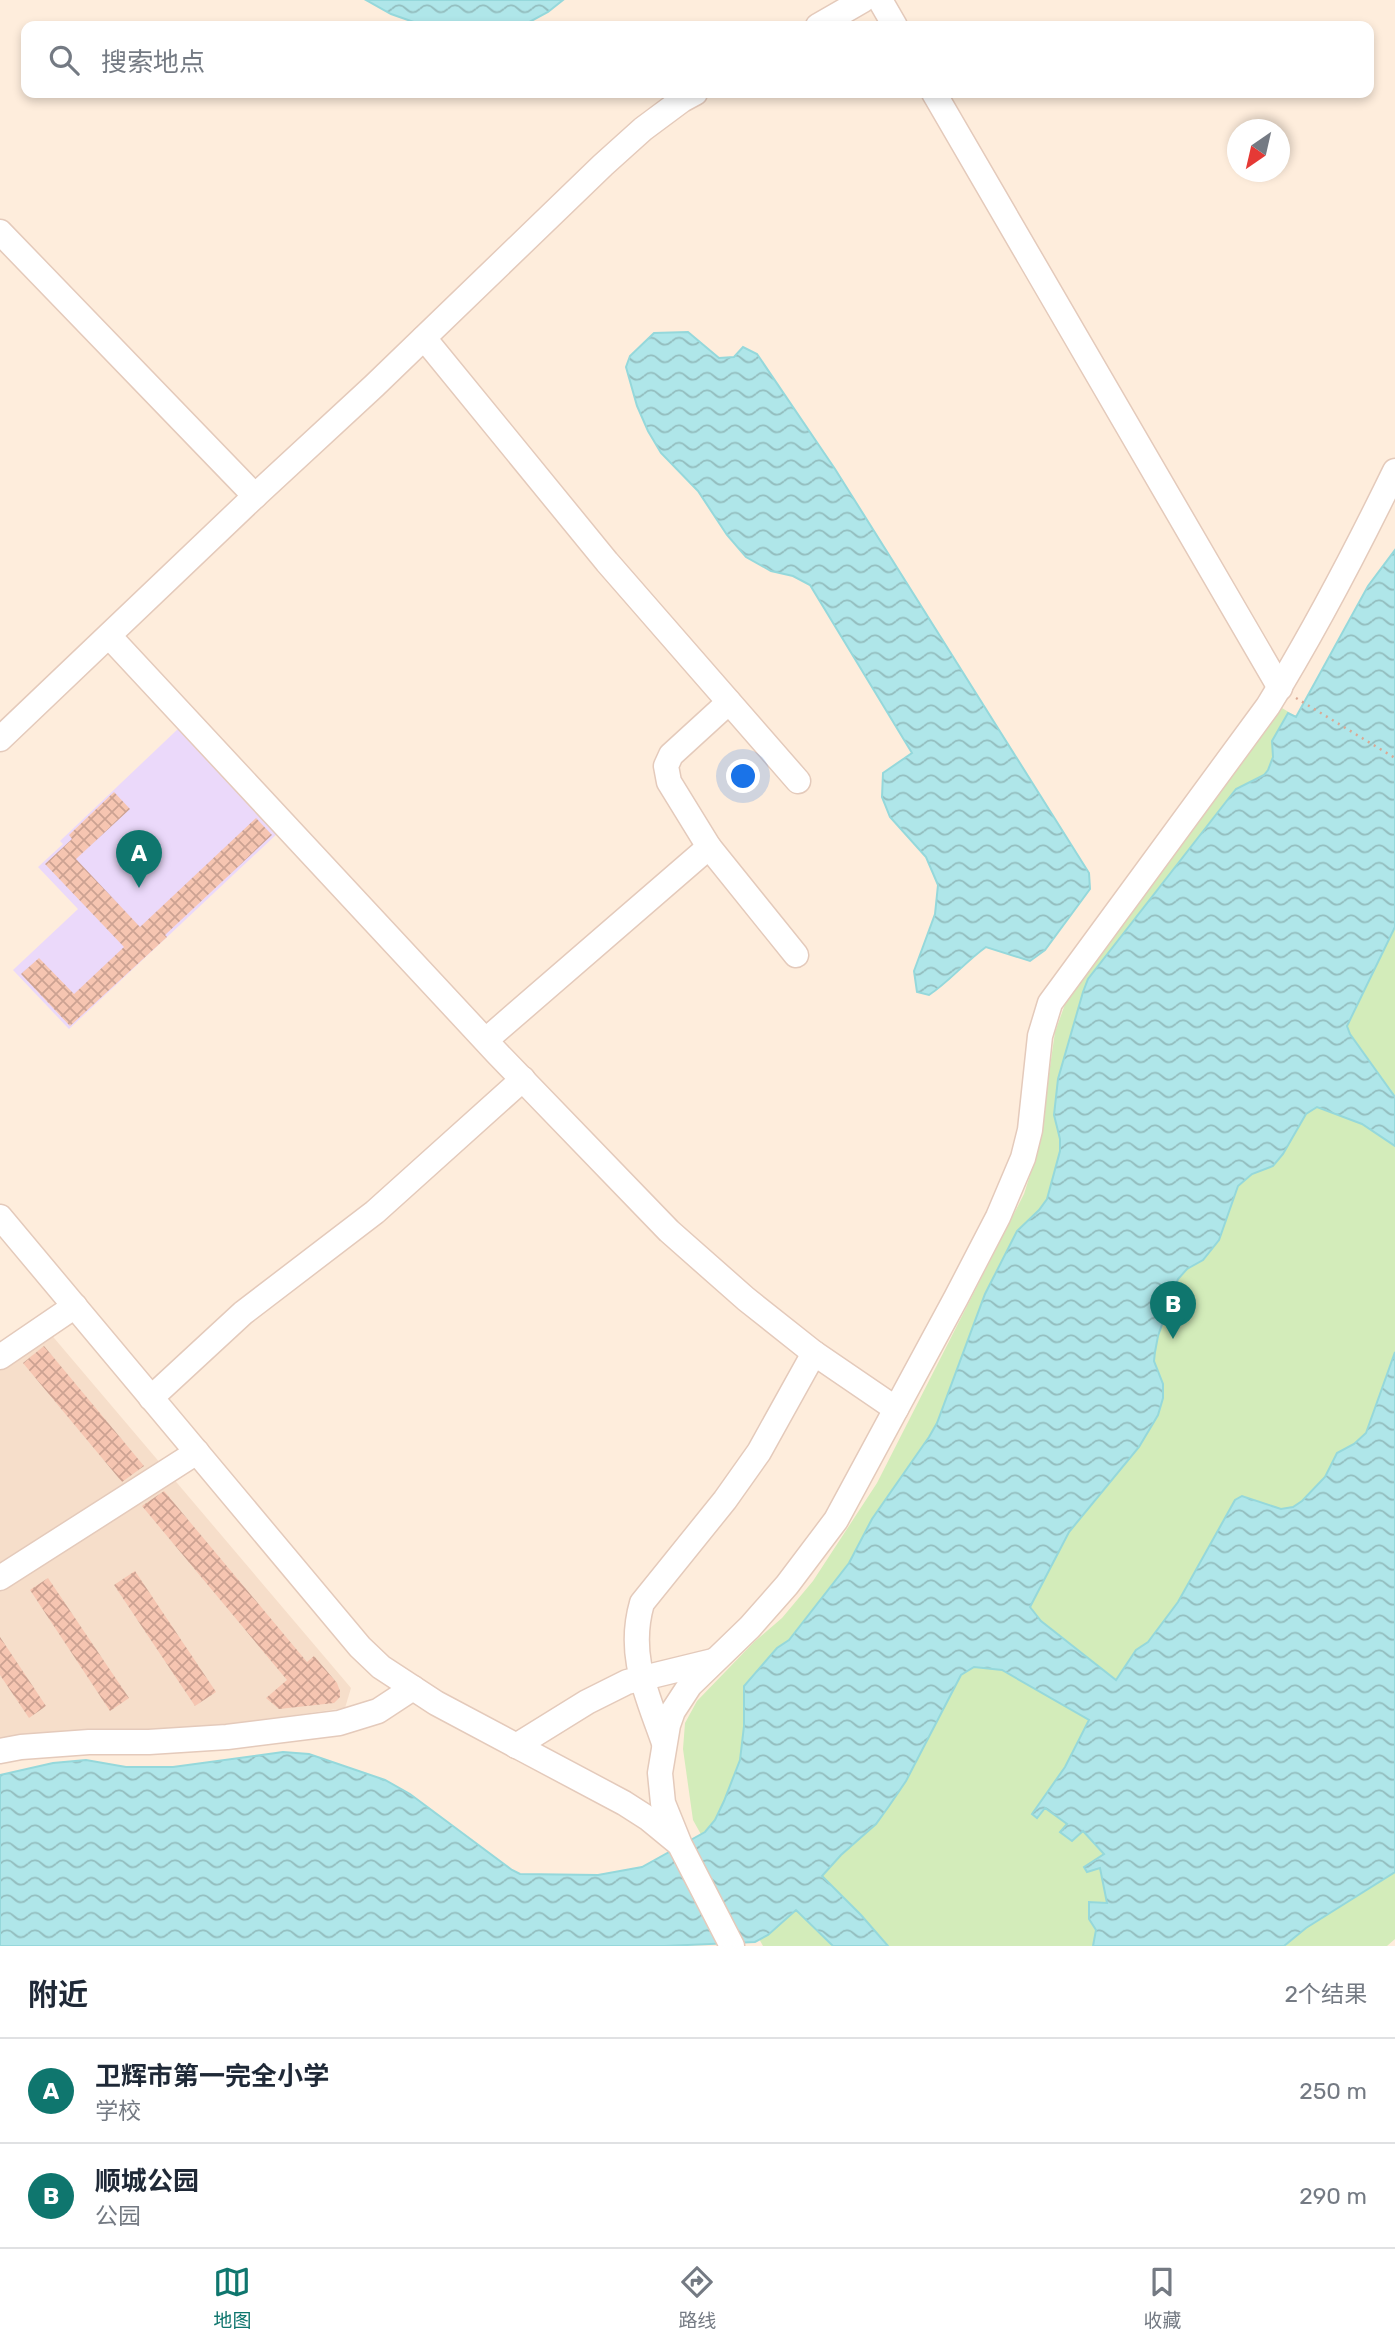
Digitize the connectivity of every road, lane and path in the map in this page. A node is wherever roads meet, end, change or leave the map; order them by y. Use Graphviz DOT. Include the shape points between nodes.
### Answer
graph roads {
  1 [pos="866,0"];
  2 [pos="827,21"];
  3 [pos="889,21"];
  4 [pos="686,98"];
  5 [pos="937,98"];
  6 [pos="0,232"];
  7 [pos="424,338"];
  8 [pos="1395,471"];
  9 [pos="255,496"];
  10 [pos="109,636"];
  11 [pos="1279,688"];
  12 [pos="729,702"];
  13 [pos="0,739"];
  14 [pos="1395,758"];
  15 [pos="798,780"];
  16 [pos="709,848"];
  17 [pos="796,955"];
  18 [pos="486,1040"];
  19 [pos="523,1079"];
  20 [pos="0,1217"];
  21 [pos="75,1306"];
  22 [pos="814,1353"];
  23 [pos="0,1357"];
  24 [pos="151,1398"];
  25 [pos="896,1409"];
  26 [pos="197,1452"];
  27 [pos="0,1577"];
  28 [pos="716,1660"];
  29 [pos="640,1679"];
  30 [pos="412,1688"];
  31 [pos="664,1743"];
  32 [pos="516,1745"];
  33 [pos="0,1751"];
  34 [pos="680,1845"];
  35 [pos="732,1946"];
  1 -- 2 [label="street"];
  1 -- 3 [label="street"];
  4 -- 7 [label="street" via="643,129"];
  5 -- 11 [label="street"];
  6 -- 9 [label="street"];
  7 -- 9 [label="street"];
  7 -- 12 [label="street" via="607,562"];
  8 -- 11 [label="street"];
  9 -- 10 [label="street"];
  10 -- 13 [label="street"];
  10 -- 18 [label="street"];
  11 -- 14 [label="path"];
  11 -- 25 [label="street" via="1050,1003 1040,1036 1023,1158 998,1217"];
  12 -- 15 [label="street"];
  12 -- 16 [label="street" via="671,755 666,766 669,782"];
  16 -- 17 [label="street"];
  16 -- 18 [label="street"];
  18 -- 19 [label="street"];
  19 -- 22 [label="street" via="670,1231"];
  19 -- 24 [label="street" via="375,1212 243,1313"];
  20 -- 21 [label="street"];
  21 -- 23 [label="street"];
  21 -- 24 [label="street"];
  22 -- 25 [label="street"];
  22 -- 29 [label="street" via="759,1452 642,1603 635,1644"];
  24 -- 26 [label="street"];
  25 -- 28 [label="street" via="814,1552"];
  26 -- 27 [label="street"];
  26 -- 30 [label="street" via="360,1647"];
  28 -- 29 [label="street"];
  28 -- 31 [label="street" via="690,1685 673,1711"];
  29 -- 31 [label="street"];
  29 -- 32 [label="street" via="587,1702"];
  30 -- 32 [label="street"];
  30 -- 33 [label="street" via="378,1711 338,1723 227,1737 89,1742"];
  31 -- 34 [label="street" via="663,1803"];
  32 -- 34 [label="street" via="649,1819"];
  34 -- 35 [label="street"];
}
